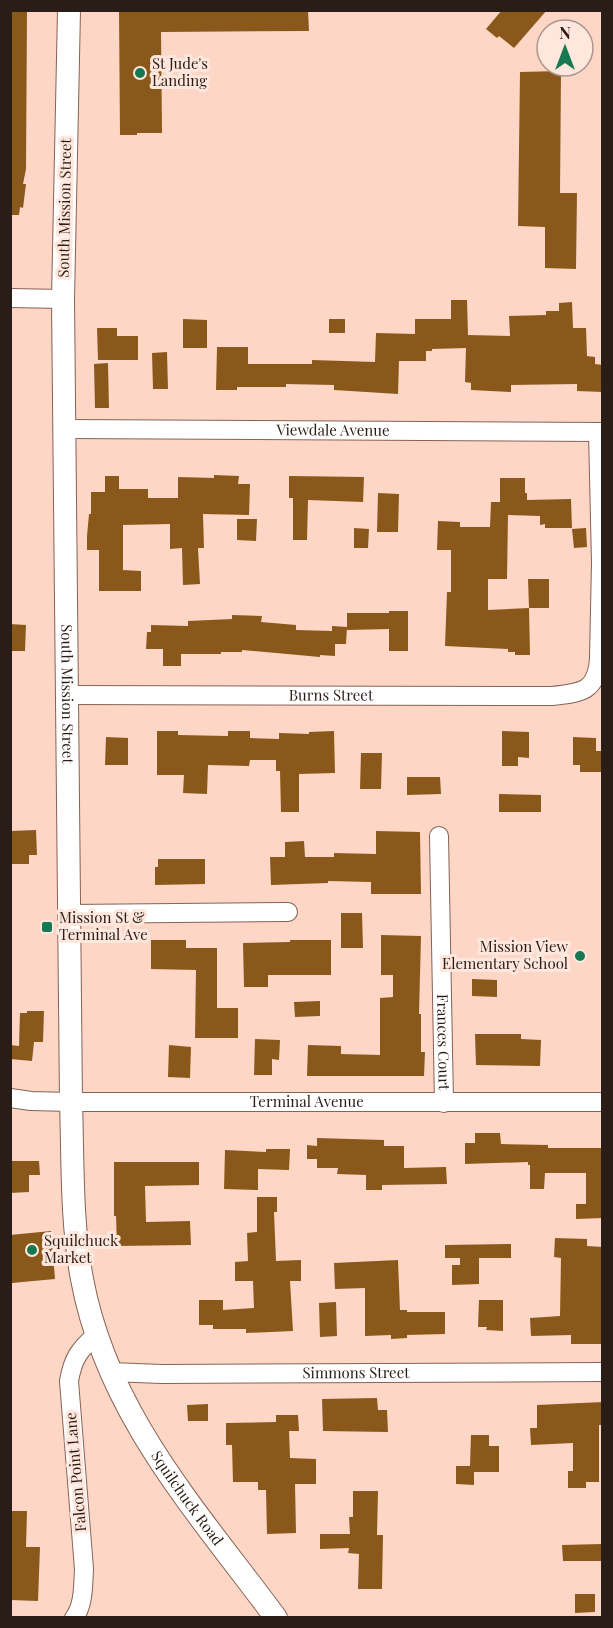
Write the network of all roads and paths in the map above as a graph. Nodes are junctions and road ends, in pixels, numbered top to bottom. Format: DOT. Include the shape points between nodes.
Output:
graph roads {
  1 [pos="69,10"];
  2 [pos="10,298"];
  3 [pos="63,299"];
  4 [pos="65,429"];
  5 [pos="600,432"];
  6 [pos="67,695"];
  7 [pos="439,836"];
  8 [pos="288,912"];
  9 [pos="69,914"];
  10 [pos="10,1098"];
  11 [pos="71,1102"];
  12 [pos="603,1102"];
  13 [pos="444,1103"];
  14 [pos="97,1334"];
  15 [pos="110,1372"];
  16 [pos="603,1372"];
  17 [pos="74,1617"];
  18 [pos="276,1617"];
  1 -- 3 [label="main road, South Mission Street"];
  2 -- 3 [label="street"];
  3 -- 4 [label="main road, South Mission Street"];
  4 -- 5 [label="street, Viewdale Avenue"];
  4 -- 6 [label="main road, South Mission Street"];
  5 -- 6 [label="street, Burns Street" via="599,671 585,690 552,696"];
  6 -- 9 [label="main road, South Mission Street"];
  7 -- 13 [label="street, Frances Court"];
  8 -- 9 [label="street"];
  9 -- 11 [label="main road, South Mission Street"];
  10 -- 11 [label="street, Terminal Avenue"];
  11 -- 13 [label="street, Terminal Avenue"];
  11 -- 14 [label="main road, South Mission Street" via="76,1237 81,1277"];
  12 -- 13 [label="street, Terminal Avenue"];
  14 -- 15 [label="main road, South Mission Street"];
  14 -- 17 [label="street, Falcon Point Lane" via="82,1347 72,1364 69,1381 84,1569 82,1596"];
  15 -- 16 [label="street, Simmons Street"];
  15 -- 18 [label="main road, Squilchuck Road" via="161,1465"];
}
